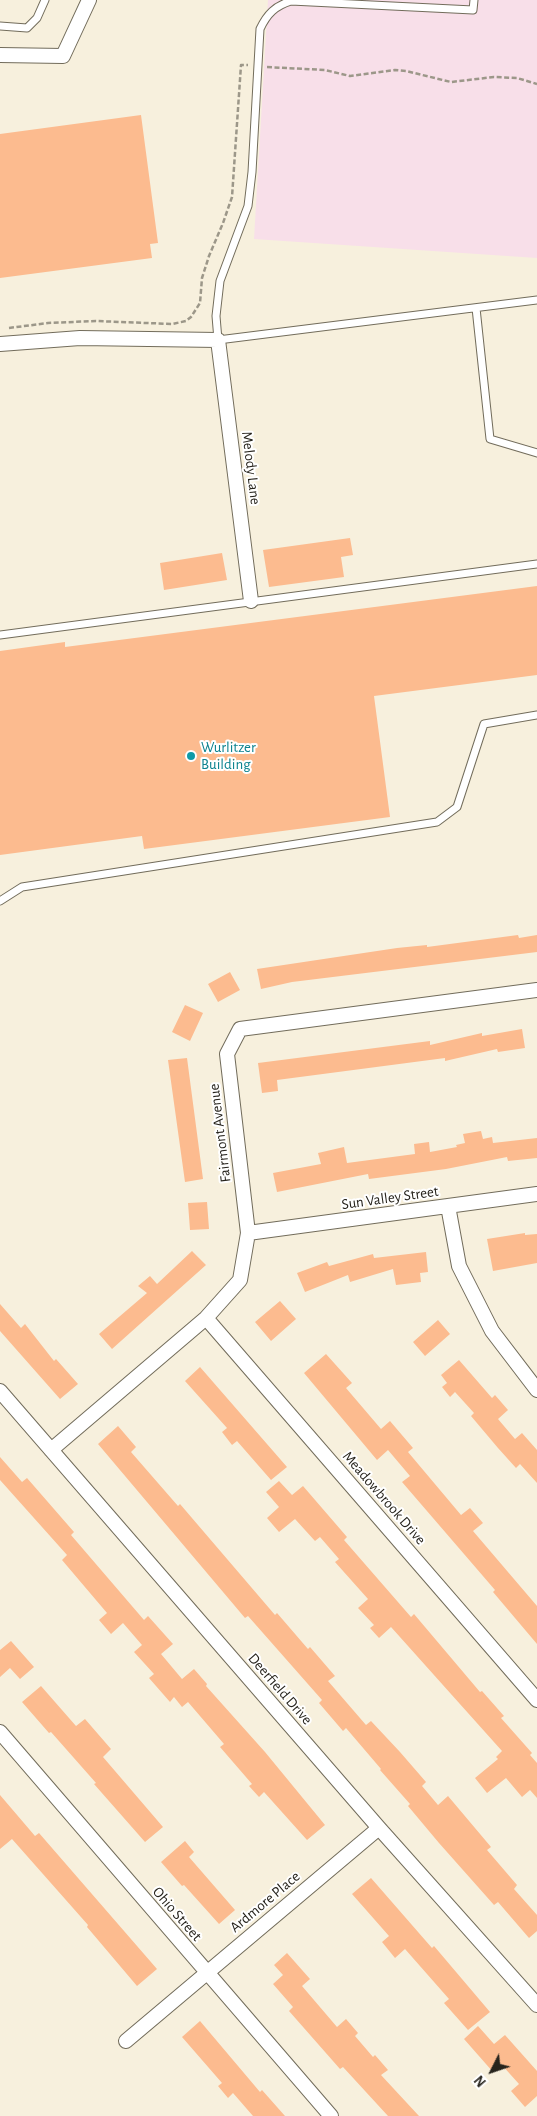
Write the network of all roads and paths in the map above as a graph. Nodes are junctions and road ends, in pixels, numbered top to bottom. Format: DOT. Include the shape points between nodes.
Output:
graph roads {
  1 [pos="45,0"];
  2 [pos="89,0"];
  3 [pos="474,0"];
  4 [pos="0,26"];
  5 [pos="0,55"];
  6 [pos="250,66"];
  7 [pos="266,67"];
  8 [pos="537,84"];
  9 [pos="537,300"];
  10 [pos="476,308"];
  11 [pos="0,329"];
  12 [pos="218,340"];
  13 [pos="0,344"];
  14 [pos="537,453"];
  15 [pos="537,564"];
  16 [pos="251,601"];
  17 [pos="0,635"];
  18 [pos="537,715"];
  19 [pos="0,902"];
  20 [pos="537,990"];
  21 [pos="537,1194"];
  22 [pos="448,1206"];
  23 [pos="248,1233"];
  24 [pos="206,1318"];
  25 [pos="537,1390"];
  26 [pos="0,1391"];
  27 [pos="51,1450"];
  28 [pos="537,1700"];
  29 [pos="0,1732"];
  30 [pos="379,1828"];
  31 [pos="206,1972"];
  32 [pos="537,2005"];
  33 [pos="126,2041"];
  34 [pos="332,2116"];
  1 -- 4 [label="lane" via="37,18 27,28"];
  2 -- 5 [label="street" via="63,56"];
  3 -- 12 [label="lane" via="473,10 291,1 280,4 265,18 260,34 248,206 220,281 216,316"];
  6 -- 11 [label="path" via="241,65 232,197 208,256 200,303 191,317 172,324 96,321"];
  7 -- 8 [label="path" via="325,70 350,76 395,70 451,82 505,77"];
  9 -- 10 [label="lane"];
  10 -- 12 [label="lane"];
  10 -- 14 [label="lane" via="490,439"];
  12 -- 13 [label="street" via="80,338"];
  12 -- 16 [label="street, Melody Lane"];
  15 -- 16 [label="lane"];
  16 -- 17 [label="lane"];
  18 -- 19 [label="lane" via="484,724 457,807 437,822 22,887"];
  20 -- 23 [label="street, Fairmont Avenue" via="240,1029 227,1054"];
  21 -- 22 [label="street, Sun Valley Street"];
  22 -- 23 [label="street, Sun Valley Street"];
  22 -- 25 [label="street" via="459,1266 492,1331"];
  23 -- 24 [label="street, Fairmont Avenue" via="240,1280"];
  24 -- 27 [label="street, Fairmont Avenue"];
  24 -- 28 [label="street, Meadowbrook Drive"];
  26 -- 27 [label="street, Deerfield Drive"];
  27 -- 30 [label="street, Deerfield Drive"];
  29 -- 31 [label="street, Ohio Street"];
  30 -- 31 [label="street, Ardmore Place"];
  30 -- 32 [label="street, Deerfield Drive"];
  31 -- 33 [label="street, Ardmore Place"];
  31 -- 34 [label="street, Ohio Street"];
}
